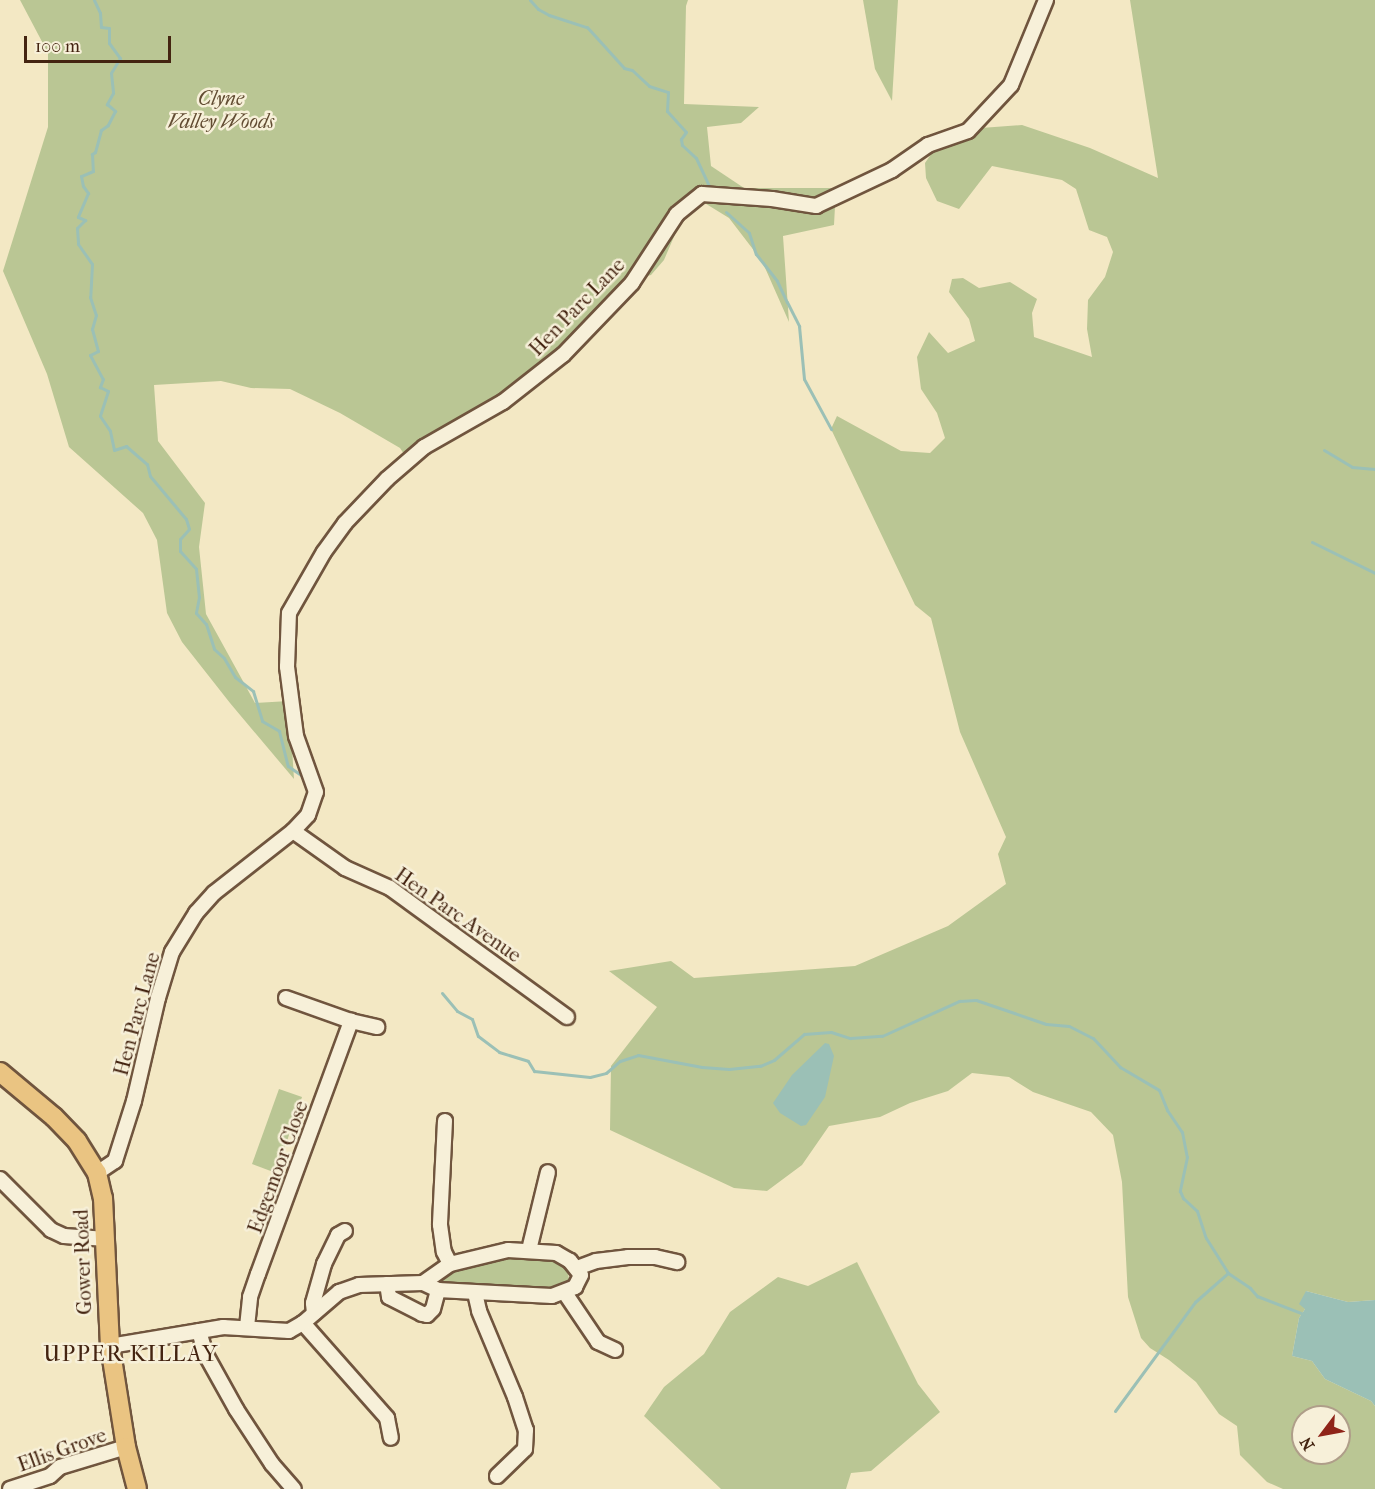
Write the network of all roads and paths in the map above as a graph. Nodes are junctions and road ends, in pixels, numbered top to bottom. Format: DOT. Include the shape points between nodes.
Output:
graph roads {
  1 [pos="1046,0"];
  2 [pos="293,831"];
  3 [pos="286,998"];
  4 [pos="567,1017"];
  5 [pos="351,1021"];
  6 [pos="377,1027"];
  7 [pos="0,1072"];
  8 [pos="445,1121"];
  9 [pos="549,1172"];
  10 [pos="97,1173"];
  11 [pos="0,1179"];
  12 [pos="345,1231"];
  13 [pos="103,1239"];
  14 [pos="530,1250"];
  15 [pos="677,1262"];
  16 [pos="450,1264"];
  17 [pos="577,1268"];
  18 [pos="423,1283"];
  19 [pos="387,1284"];
  20 [pos="438,1290"];
  21 [pos="475,1293"];
  22 [pos="565,1293"];
  23 [pos="314,1313"];
  24 [pos="303,1323"];
  25 [pos="247,1327"];
  26 [pos="199,1331"];
  27 [pos="110,1346"];
  28 [pos="615,1350"];
  29 [pos="391,1438"];
  30 [pos="126,1447"];
  31 [pos="497,1476"];
  32 [pos="10,1489"];
  33 [pos="137,1489"];
  34 [pos="294,1489"];
  1 -- 2 [label="street, Hen Parc Lane" via="1011,85 968,131 928,145 892,170 816,206 702,194 677,214 632,283 563,355 503,402 424,447 345,523 290,614 287,667 297,736 316,792 308,815"];
  2 -- 4 [label="street, Hen Parc Avenue" via="345,868 390,888"];
  2 -- 10 [label="street, Hen Parc Lane" via="214,893 196,913 172,952 115,1161"];
  3 -- 5 [label="street"];
  5 -- 6 [label="street"];
  5 -- 25 [label="street, Edgemoor Close" via="250,1297"];
  7 -- 10 [label="main road, Gower Road" via="54,1117 77,1141"];
  8 -- 16 [label="street" via="440,1225"];
  9 -- 14 [label="street"];
  10 -- 13 [label="main road, Gower Road" via="103,1198"];
  11 -- 13 [label="street" via="51,1230 64,1236"];
  12 -- 23 [label="street" via="338,1235 324,1264"];
  13 -- 27 [label="main road, Gower Road"];
  14 -- 16 [label="street" via="508,1250"];
  14 -- 17 [label="street" via="556,1253"];
  15 -- 17 [label="street" via="628,1257"];
  16 -- 18 [label="street"];
  17 -- 22 [label="street" via="579,1281"];
  18 -- 19 [label="street"];
  18 -- 20 [label="street"];
  19 -- 20 [label="street" via="389,1297 427,1315 433,1309"];
  19 -- 23 [label="street" via="359,1285 339,1292"];
  20 -- 21 [label="street"];
  21 -- 22 [label="street"];
  21 -- 31 [label="street" via="525,1430 525,1449"];
  22 -- 28 [label="street" via="598,1342"];
  23 -- 24 [label="street"];
  24 -- 25 [label="street" via="282,1332"];
  24 -- 29 [label="street" via="387,1418"];
  25 -- 26 [label="street"];
  26 -- 27 [label="street"];
  26 -- 34 [label="street" via="206,1355 236,1410"];
  27 -- 30 [label="main road, Gower Road"];
  30 -- 32 [label="street, Ellis Grove" via="60,1467 51,1482"];
  30 -- 33 [label="main road, Gower Road"];
}
